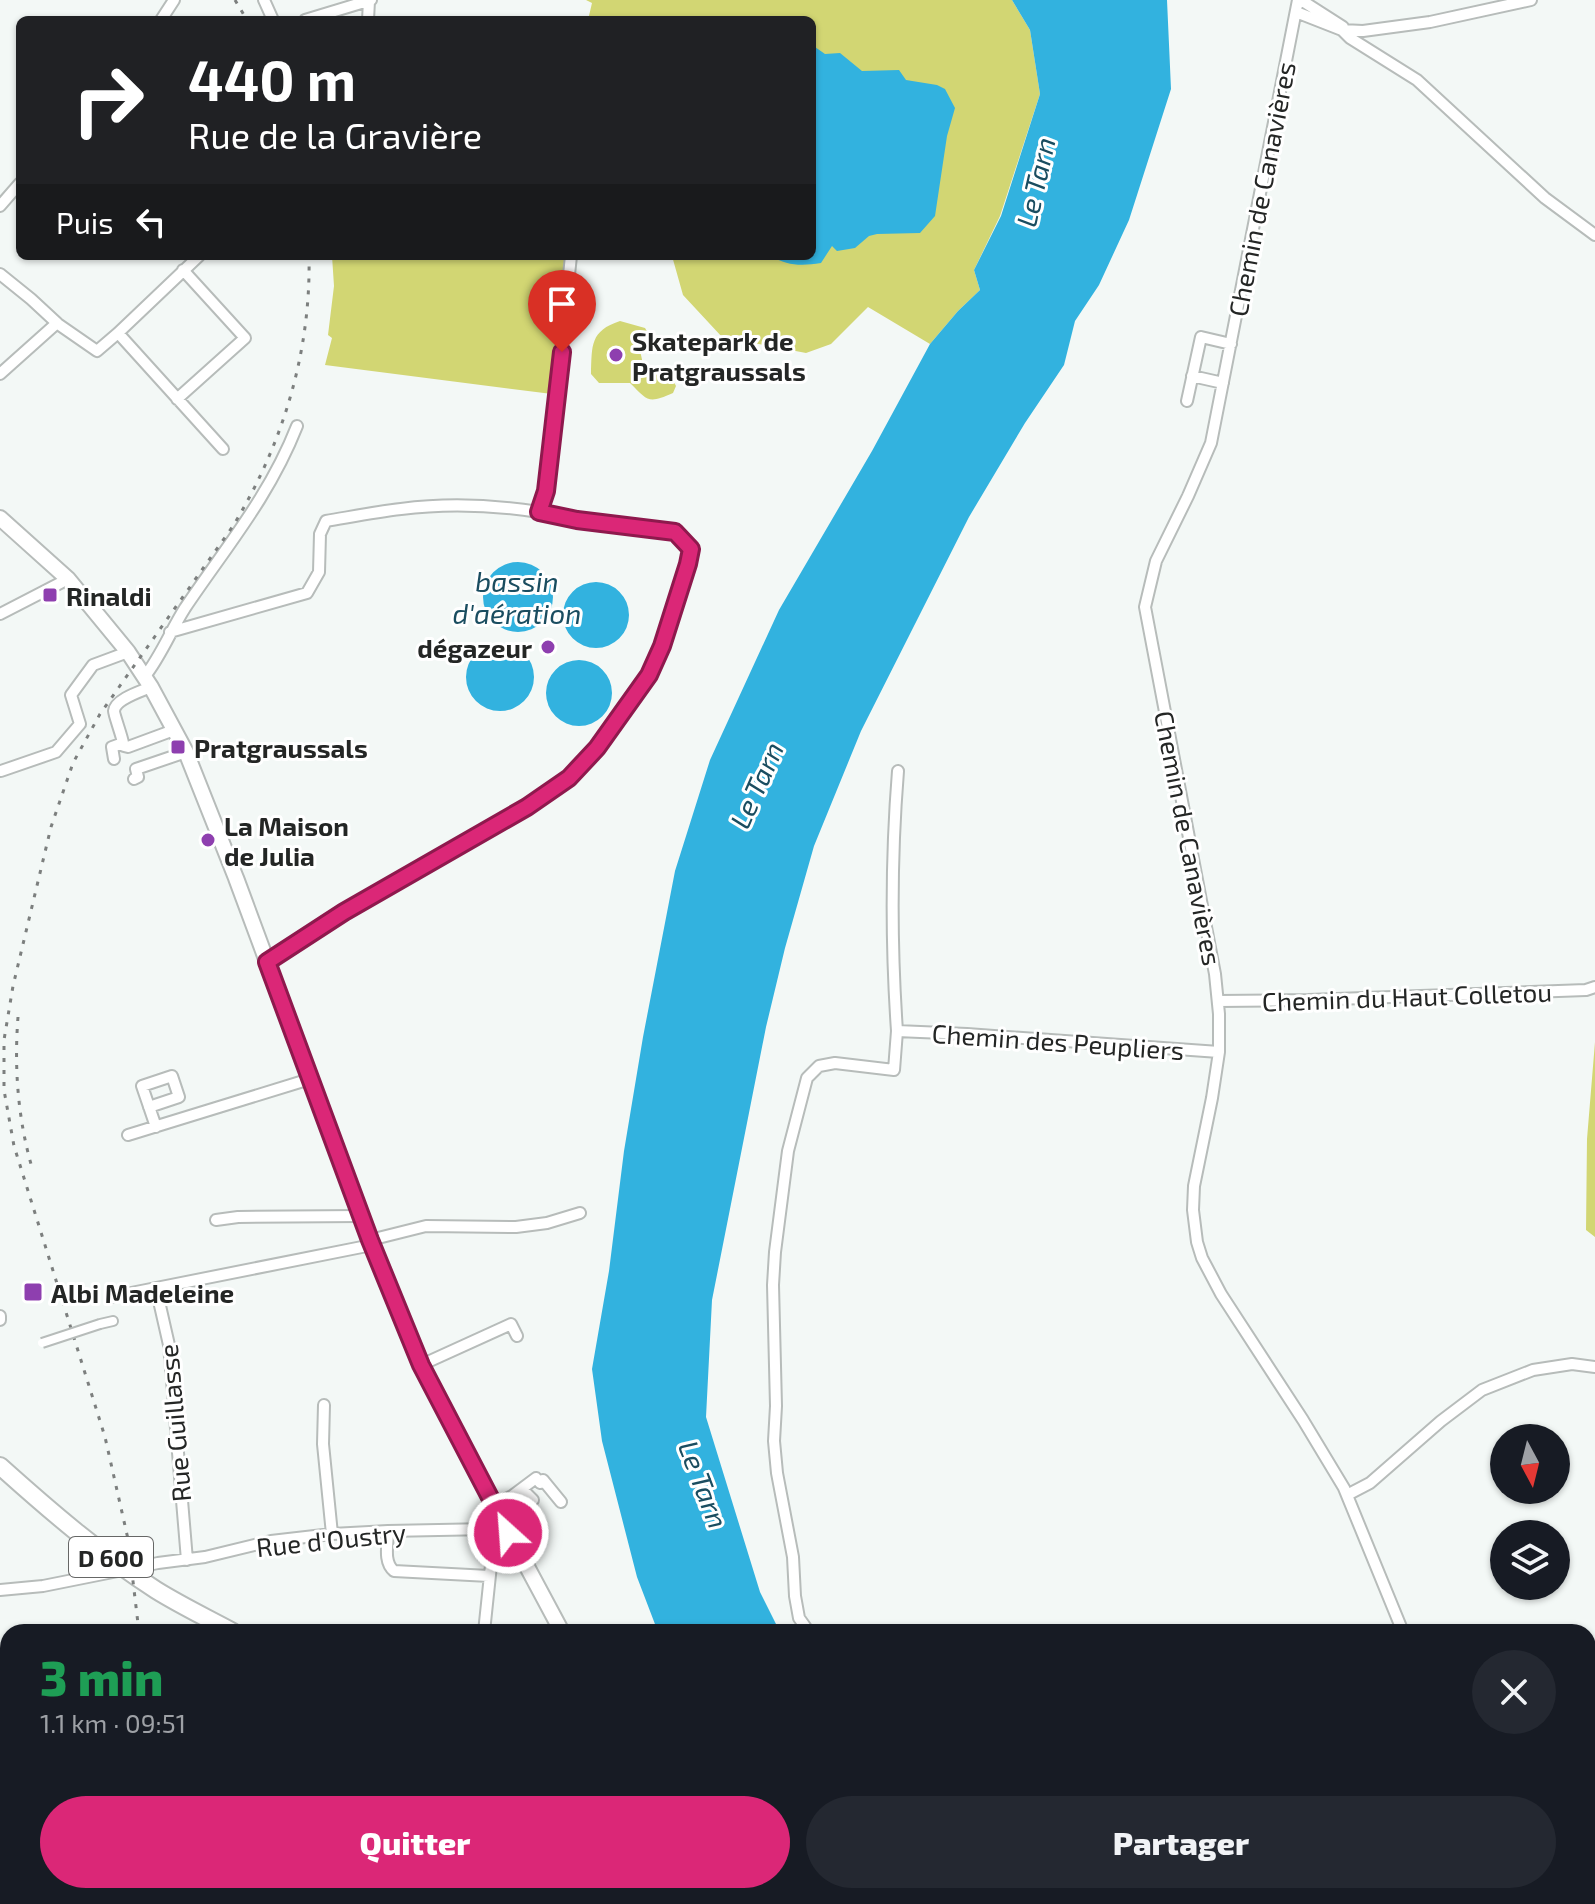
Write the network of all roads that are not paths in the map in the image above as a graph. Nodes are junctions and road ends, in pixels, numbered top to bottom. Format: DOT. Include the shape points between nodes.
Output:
graph roads {
  1 [pos="370,0"];
  2 [pos="1300,0"];
  3 [pos="1531,0"];
  4 [pos="1296,12"];
  5 [pos="331,16"];
  6 [pos="1345,30"];
  7 [pos="16,188"];
  8 [pos="0,206"];
  9 [pos="1595,235"];
  10 [pos="194,260"];
  11 [pos="571,260"];
  12 [pos="183,270"];
  13 [pos="0,274"];
  14 [pos="57,323"];
  15 [pos="118,333"];
  16 [pos="1231,344"];
  17 [pos="0,374"];
  18 [pos="1192,376"];
  19 [pos="1223,383"];
  20 [pos="177,399"];
  21 [pos="1187,401"];
  22 [pos="297,426"];
  23 [pos="223,449"];
  24 [pos="539,512"];
  25 [pos="0,518"];
  26 [pos="68,579"];
  27 [pos="0,614"];
  28 [pos="170,632"];
  29 [pos="132,657"];
  30 [pos="148,682"];
  31 [pos="174,730"];
  32 [pos="123,743"];
  33 [pos="186,752"];
  34 [pos="114,759"];
  35 [pos="1,771"];
  36 [pos="898,771"];
  37 [pos="134,779"];
  38 [pos="267,962"];
  39 [pos="1595,987"];
  40 [pos="1218,1001"];
  41 [pos="897,1031"];
  42 [pos="1219,1052"];
  43 [pos="310,1079"];
  44 [pos="149,1107"];
  45 [pos="156,1127"];
  46 [pos="128,1135"];
  47 [pos="580,1213"];
  48 [pos="361,1216"];
  49 [pos="216,1220"];
  50 [pos="371,1243"];
  51 [pos="156,1288"];
  52 [pos="111,1297"];
  53 [pos="113,1321"];
  54 [pos="517,1336"];
  55 [pos="42,1343"];
  56 [pos="421,1365"];
  57 [pos="1595,1367"];
  58 [pos="324,1405"];
  59 [pos="0,1466"];
  60 [pos="522,1489"];
  61 [pos="1347,1495"];
  62 [pos="533,1500"];
  63 [pos="561,1502"];
  64 [pos="498,1526"];
  65 [pos="388,1531"];
  66 [pos="332,1534"];
  67 [pos="187,1560"];
  68 [pos="128,1570"];
  69 [pos="489,1576"];
  70 [pos="0,1590"];
  71 [pos="218,1624"];
  72 [pos="485,1624"];
  73 [pos="558,1624"];
  74 [pos="803,1624"];
  75 [pos="1400,1624"];
  1 -- 5 [label="street"];
  2 -- 4 [label="street, Chemin de Canavières"];
  2 -- 6 [label="street"];
  3 -- 6 [label="street" via="1430,22"];
  4 -- 6 [label="street"];
  4 -- 16 [label="street, Chemin de Canavières"];
  6 -- 9 [label="street" via="1417,80 1545,198"];
  7 -- 8 [label="street"];
  10 -- 12 [label="street"];
  11 -- 24 [label="street" via="546,491"];
  12 -- 15 [label="street"];
  12 -- 20 [label="street" via="245,338"];
  13 -- 14 [label="street"];
  14 -- 15 [label="street" via="97,351"];
  14 -- 17 [label="street"];
  15 -- 20 [label="street"];
  16 -- 18 [label="street" via="1201,337"];
  16 -- 19 [label="street, Chemin de Canavières"];
  18 -- 19 [label="street"];
  18 -- 21 [label="street"];
  19 -- 40 [label="street, Chemin de Canavières" via="1211,443 1156,561 1145,607"];
  20 -- 23 [label="street"];
  22 -- 28 [label="street" via="262,499"];
  24 -- 28 [label="street" via="490,506 403,508 326,521 320,534 319,572 307,593"];
  24 -- 38 [label="street" via="675,532 691,549 649,675 569,778"];
  25 -- 26 [label="street"];
  26 -- 27 [label="street"];
  26 -- 29 [label="street"];
  28 -- 30 [label="street"];
  29 -- 30 [label="street"];
  29 -- 35 [label="street" via="93,665 71,695 80,724 56,752"];
  30 -- 31 [label="street"];
  30 -- 32 [label="street" via="116,706"];
  31 -- 32 [label="street" via="128,747"];
  31 -- 33 [label="street"];
  32 -- 34 [label="street" via="112,747"];
  33 -- 37 [label="street" via="136,769"];
  33 -- 38 [label="street"];
  36 -- 41 [label="street, Chemin des Peupliers" via="893,946"];
  38 -- 43 [label="street"];
  39 -- 40 [label="street, Chemin du Haut Colletou"];
  40 -- 42 [label="street, Chemin de Canavières"];
  41 -- 42 [label="street, Chemin des Peupliers"];
  41 -- 74 [label="street, Chemin des Peupliers" via="894,1070 835,1063 819,1066 807,1078 786,1165 773,1285 775,1453"];
  42 -- 61 [label="street, Chemin de Canavières" via="1194,1186 1197,1242 1221,1294"];
  43 -- 45 [label="street"];
  43 -- 48 [label="street"];
  44 -- 45 [label="street"];
  45 -- 46 [label="street"];
  47 -- 50 [label="street" via="516,1227 426,1226"];
  48 -- 49 [label="street"];
  48 -- 50 [label="street"];
  50 -- 51 [label="street"];
  50 -- 56 [label="street"];
  51 -- 52 [label="street"];
  51 -- 67 [label="street, Rue Guillasse" via="169,1345"];
  53 -- 55 [label="street, bridge"];
  54 -- 56 [label="street" via="511,1324"];
  56 -- 64 [label="street"];
  57 -- 61 [label="street" via="1572,1364 1533,1370 1482,1390 1370,1483"];
  58 -- 66 [label="street"];
  59 -- 68 [label="main road, D 600"];
  60 -- 62 [label="street"];
  60 -- 63 [label="street" via="536,1478 543,1480"];
  60 -- 64 [label="street" via="512,1496"];
  61 -- 75 [label="street, Chemin de Canavières"];
  64 -- 65 [label="street, Rue d'Oustry"];
  64 -- 69 [label="street"];
  64 -- 73 [label="street" via="523,1552"];
  65 -- 66 [label="street, Rue d'Oustry"];
  65 -- 69 [label="street" via="387,1562 394,1571"];
  66 -- 67 [label="street, Rue d'Oustry"];
  67 -- 68 [label="street, Rue d'Oustry"];
  68 -- 70 [label="street, Rue d'Oustry"];
  68 -- 71 [label="main road, D 600"];
  69 -- 72 [label="street"];
}
